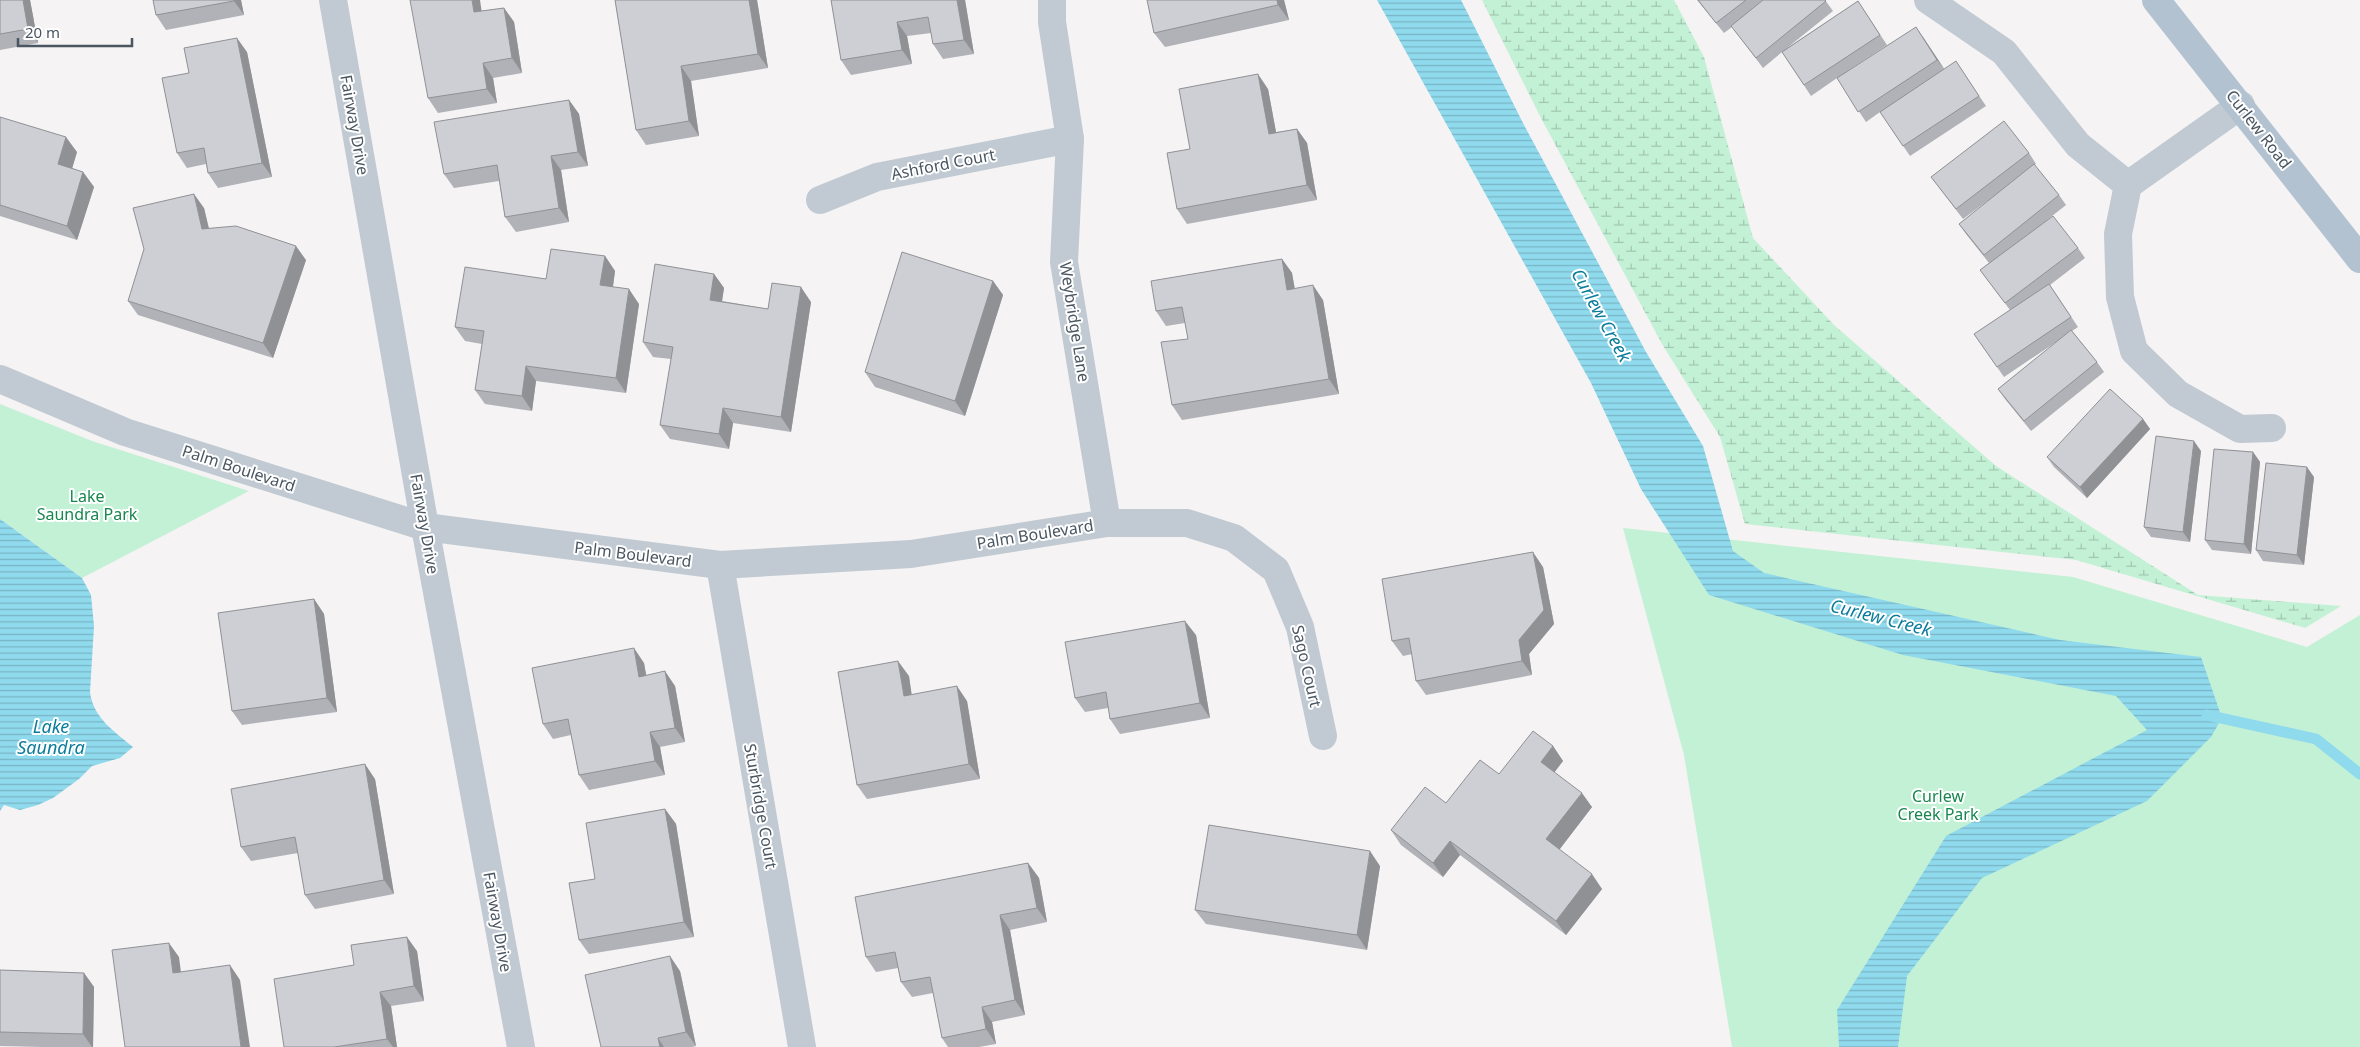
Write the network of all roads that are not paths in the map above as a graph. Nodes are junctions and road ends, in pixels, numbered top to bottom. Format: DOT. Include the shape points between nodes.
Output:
graph roads {
  1 [pos="333,0"];
  2 [pos="1052,0"];
  3 [pos="1928,0"];
  4 [pos="2156,0"];
  5 [pos="2241,105"];
  6 [pos="1070,138"];
  7 [pos="2128,185"];
  8 [pos="820,200"];
  9 [pos="2360,259"];
  10 [pos="0,379"];
  11 [pos="2272,428"];
  12 [pos="1107,523"];
  13 [pos="425,527"];
  14 [pos="720,565"];
  15 [pos="1276,570"];
  16 [pos="1323,736"];
  17 [pos="521,1047"];
  18 [pos="802,1047"];
  1 -- 13 [label="street, Fairway Drive"];
  2 -- 6 [label="street, Weybridge Lane" via="1052,22"];
  3 -- 7 [label="street" via="2004,52 2078,145"];
  4 -- 5 [label="main road, Curlew Road"];
  5 -- 7 [label="street"];
  5 -- 9 [label="main road, Curlew Road"];
  6 -- 8 [label="street, Ashford Court" via="877,177"];
  6 -- 12 [label="street, Weybridge Lane" via="1064,262"];
  7 -- 11 [label="street" via="2118,234 2120,297 2134,351 2178,394 2240,429"];
  10 -- 13 [label="street, Palm Boulevard" via="125,432"];
  12 -- 14 [label="street, Palm Boulevard" via="911,554"];
  12 -- 15 [label="street, Palm Boulevard" via="1187,523 1234,538"];
  13 -- 14 [label="street, Palm Boulevard"];
  13 -- 17 [label="street, Fairway Drive"];
  14 -- 18 [label="street, Sturbridge Court"];
  15 -- 16 [label="street, Sago Court" via="1300,627"];
}
